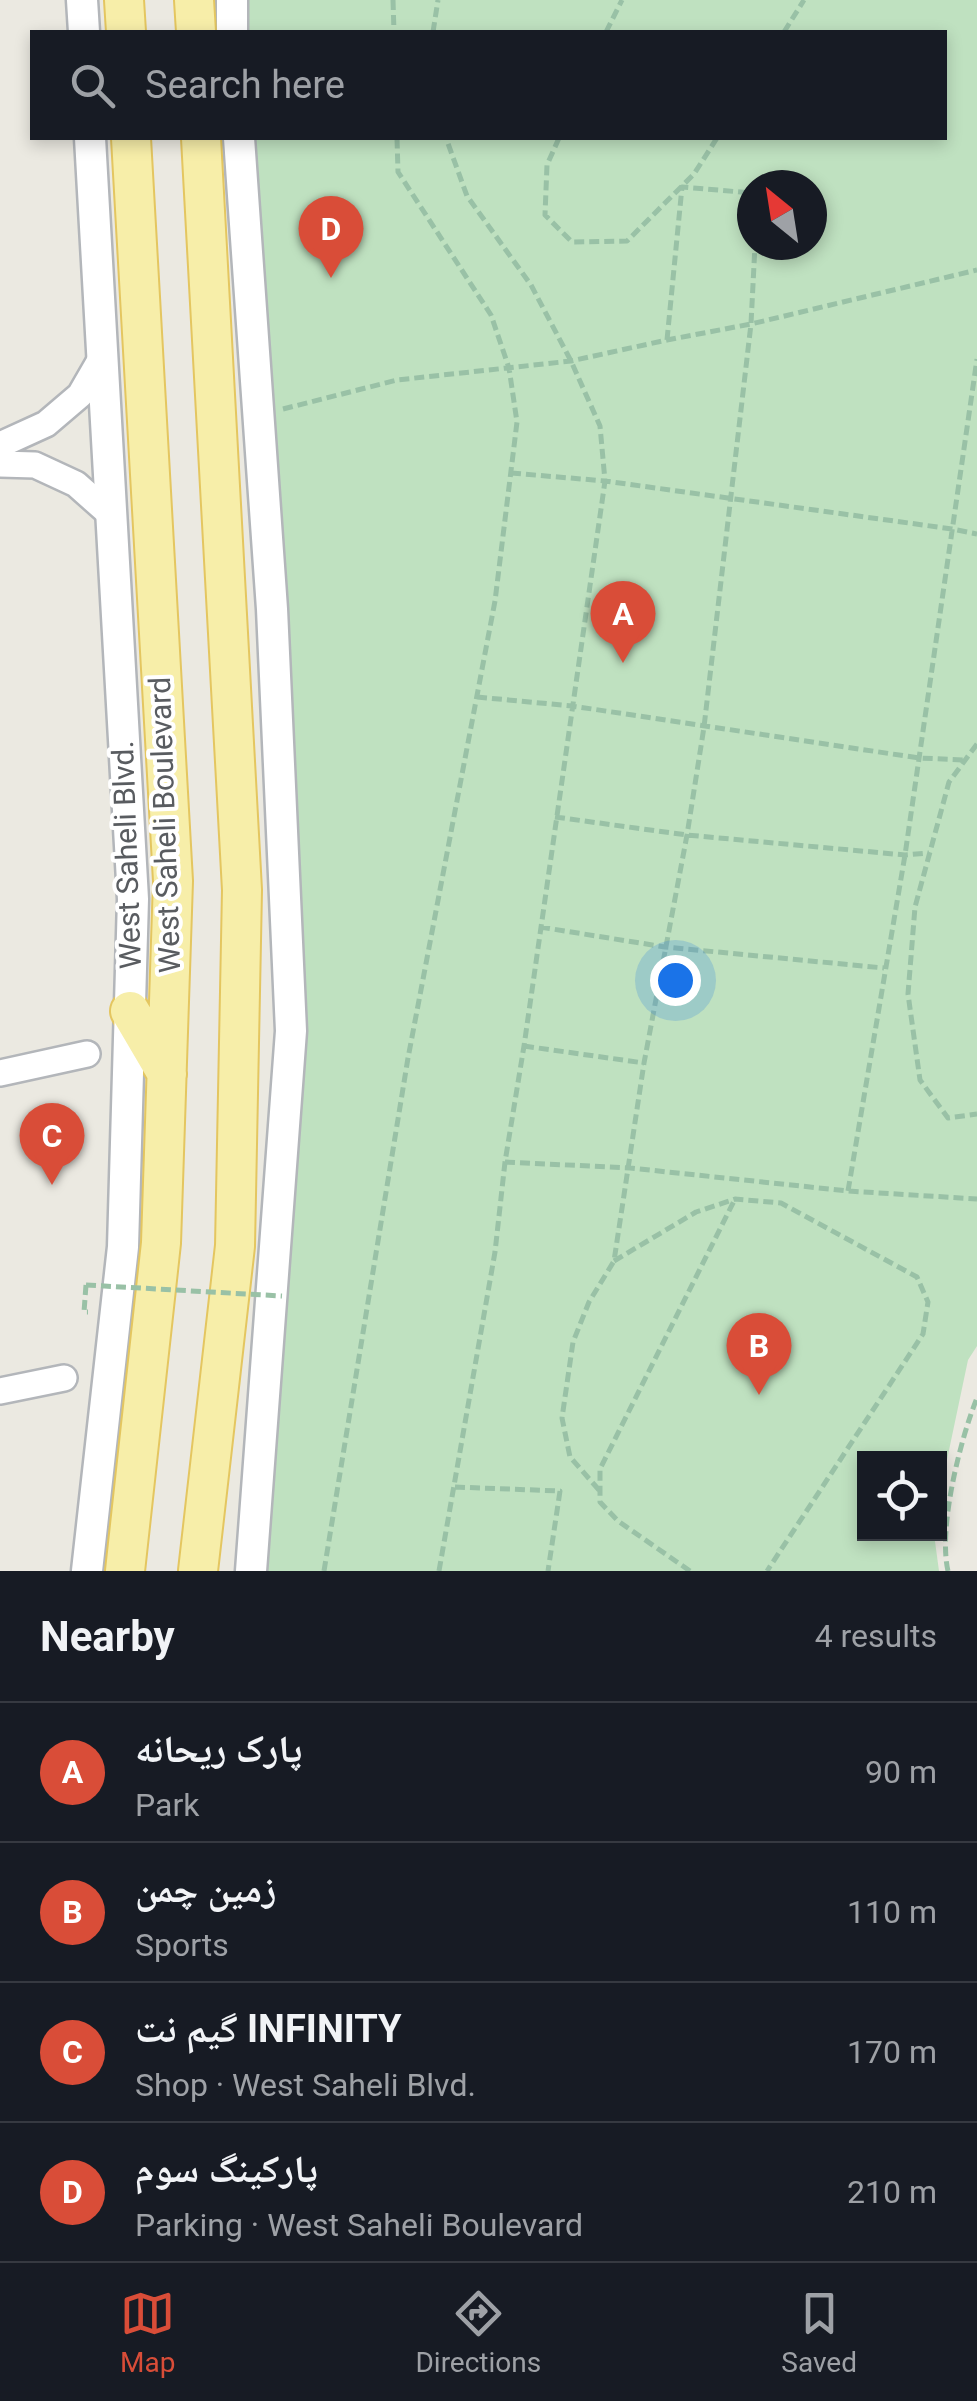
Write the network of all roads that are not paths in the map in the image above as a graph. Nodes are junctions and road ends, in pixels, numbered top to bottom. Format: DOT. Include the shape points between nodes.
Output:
graph roads {
  1 [pos="82,0"];
  2 [pos="124,0"];
  3 [pos="194,0"];
  4 [pos="232,0"];
  5 [pos="84,30"];
  6 [pos="126,30"];
  7 [pos="196,30"];
  8 [pos="232,30"];
  9 [pos="90,140"];
  10 [pos="132,140"];
  11 [pos="201,140"];
  12 [pos="240,140"];
  13 [pos="102,357"];
  14 [pos="0,446"];
  15 [pos="0,464"];
  16 [pos="111,515"];
  17 [pos="130,1011"];
  18 [pos="87,1054"];
  19 [pos="0,1073"];
  20 [pos="167,1074"];
  21 [pos="64,1378"];
  22 [pos="0,1391"];
  23 [pos="87,1571"];
  24 [pos="125,1571"];
  25 [pos="198,1571"];
  26 [pos="250,1571"];
  1 -- 5 [label="street"];
  2 -- 6 [label="main road"];
  3 -- 7 [label="main road"];
  4 -- 8 [label="street"];
  9 -- 13 [label="street, West Saheli Blvd."];
  10 -- 20 [label="main road, West Saheli Boulevard" via="173,882"];
  11 -- 25 [label="main road" via="242,890 236,1246"];
  12 -- 26 [label="street" via="272,610 291,1031"];
  13 -- 14 [label="street" via="80,395 46,424"];
  13 -- 16 [label="street, West Saheli Blvd."];
  15 -- 16 [label="street" via="35,465 76,484"];
  16 -- 17 [label="street, West Saheli Blvd." via="133,899"];
  17 -- 20 [label="main road"];
  17 -- 23 [label="street, West Saheli Blvd." via="123,1247"];
  18 -- 19 [label="street"];
  20 -- 24 [label="main road, West Saheli Boulevard" via="161,1243"];
  21 -- 22 [label="street"];
}
